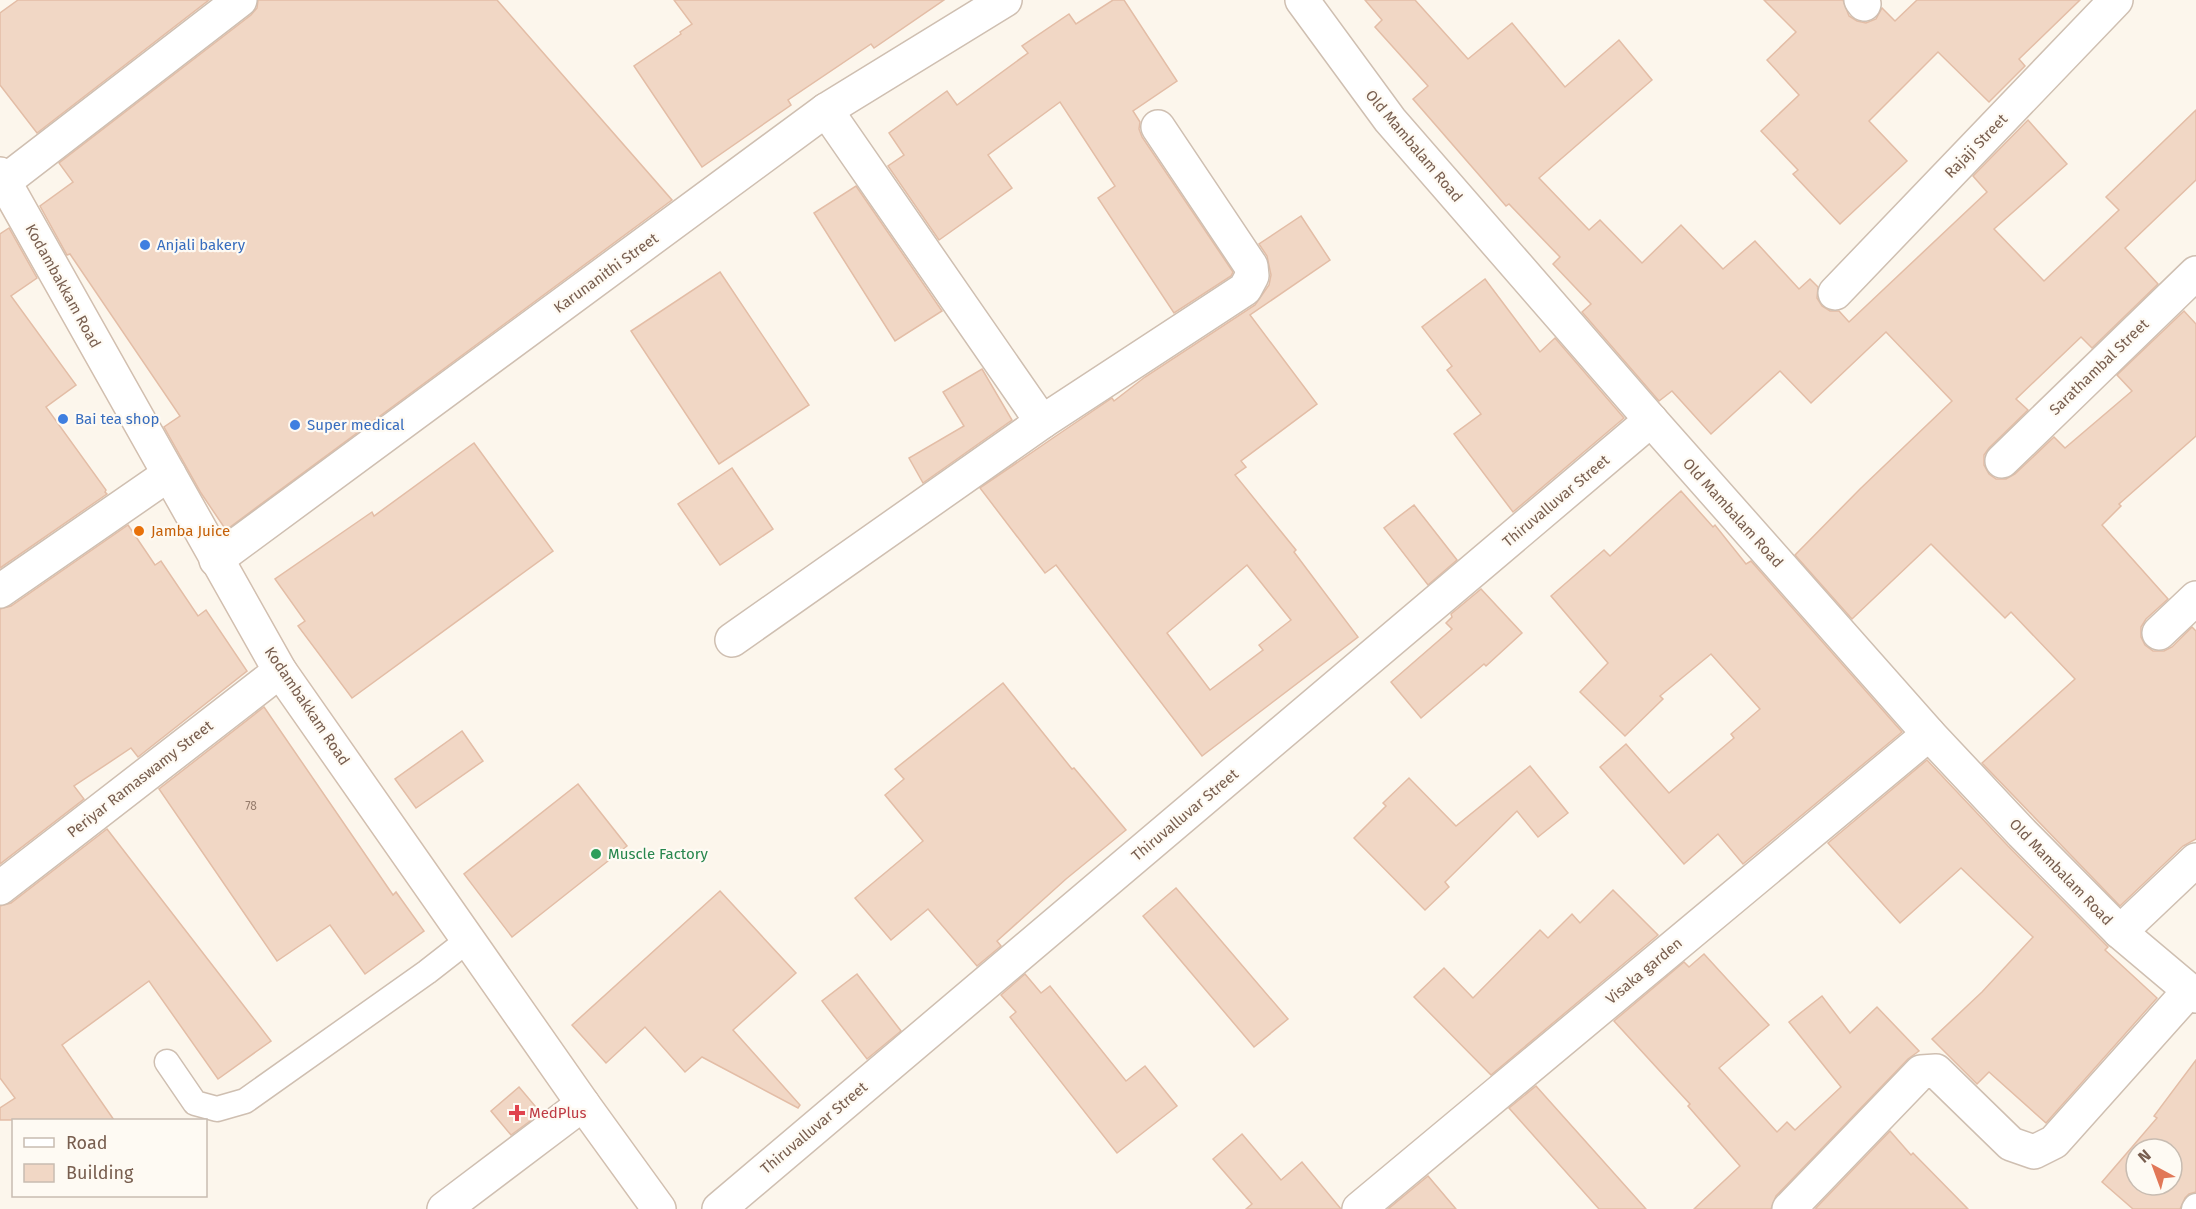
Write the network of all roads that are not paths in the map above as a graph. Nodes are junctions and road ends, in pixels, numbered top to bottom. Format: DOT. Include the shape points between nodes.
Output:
graph roads {
  1 [pos="240,0"];
  2 [pos="1005,0"];
  3 [pos="1302,0"];
  4 [pos="2116,0"];
  5 [pos="826,110"];
  6 [pos="1158,127"];
  7 [pos="2,178"];
  8 [pos="2196,273"];
  9 [pos="1835,293"];
  10 [pos="1651,420"];
  11 [pos="1042,422"];
  12 [pos="2001,461"];
  13 [pos="170,474"];
  14 [pos="216,560"];
  15 [pos="0,591"];
  16 [pos="2196,598"];
  17 [pos="2159,633"];
  18 [pos="732,640"];
  19 [pos="280,671"];
  20 [pos="1929,734"];
  21 [pos="2196,860"];
  22 [pos="0,888"];
  23 [pos="2120,932"];
  24 [pos="468,940"];
  25 [pos="2193,994"];
  26 [pos="167,1062"];
  27 [pos="583,1104"];
  28 [pos="1800,1206"];
  29 [pos="444,1209"];
  30 [pos="659,1209"];
  31 [pos="719,1209"];
  32 [pos="1359,1209"];
  1 -- 7 [label="street"];
  2 -- 5 [label="street, Karunanithi Street"];
  3 -- 10 [label="street, Old Mambalam Road" via="1390,120"];
  4 -- 9 [label="street, Rajaji Street"];
  5 -- 11 [label="street"];
  5 -- 14 [label="street, Karunanithi Street"];
  6 -- 11 [label="street" via="1251,266 1250,282 1245,289"];
  7 -- 13 [label="street, Kodambakkam Road"];
  8 -- 12 [label="street, Sarathambal Street"];
  10 -- 20 [label="street, Old Mambalam Road"];
  10 -- 31 [label="street, Thiruvalluvar Street"];
  11 -- 18 [label="street"];
  13 -- 14 [label="street, Kodambakkam Road"];
  13 -- 15 [label="street"];
  14 -- 19 [label="street, Kodambakkam Road"];
  16 -- 17 [label="street"];
  19 -- 22 [label="street, Periyar Ramaswamy Street"];
  19 -- 24 [label="street, Kodambakkam Road"];
  20 -- 23 [label="street, Old Mambalam Road"];
  20 -- 32 [label="street, Visaka garden"];
  21 -- 23 [label="street"];
  23 -- 25 [label="street, Old Mambalam Road"];
  24 -- 26 [label="lane" via="245,1101 217,1109 195,1103"];
  24 -- 27 [label="street, Kodambakkam Road"];
  25 -- 28 [label="street" via="2054,1142 2034,1152 2011,1144 1936,1071 1921,1072"];
  27 -- 29 [label="street"];
  27 -- 30 [label="street, Kodambakkam Road"];
}
